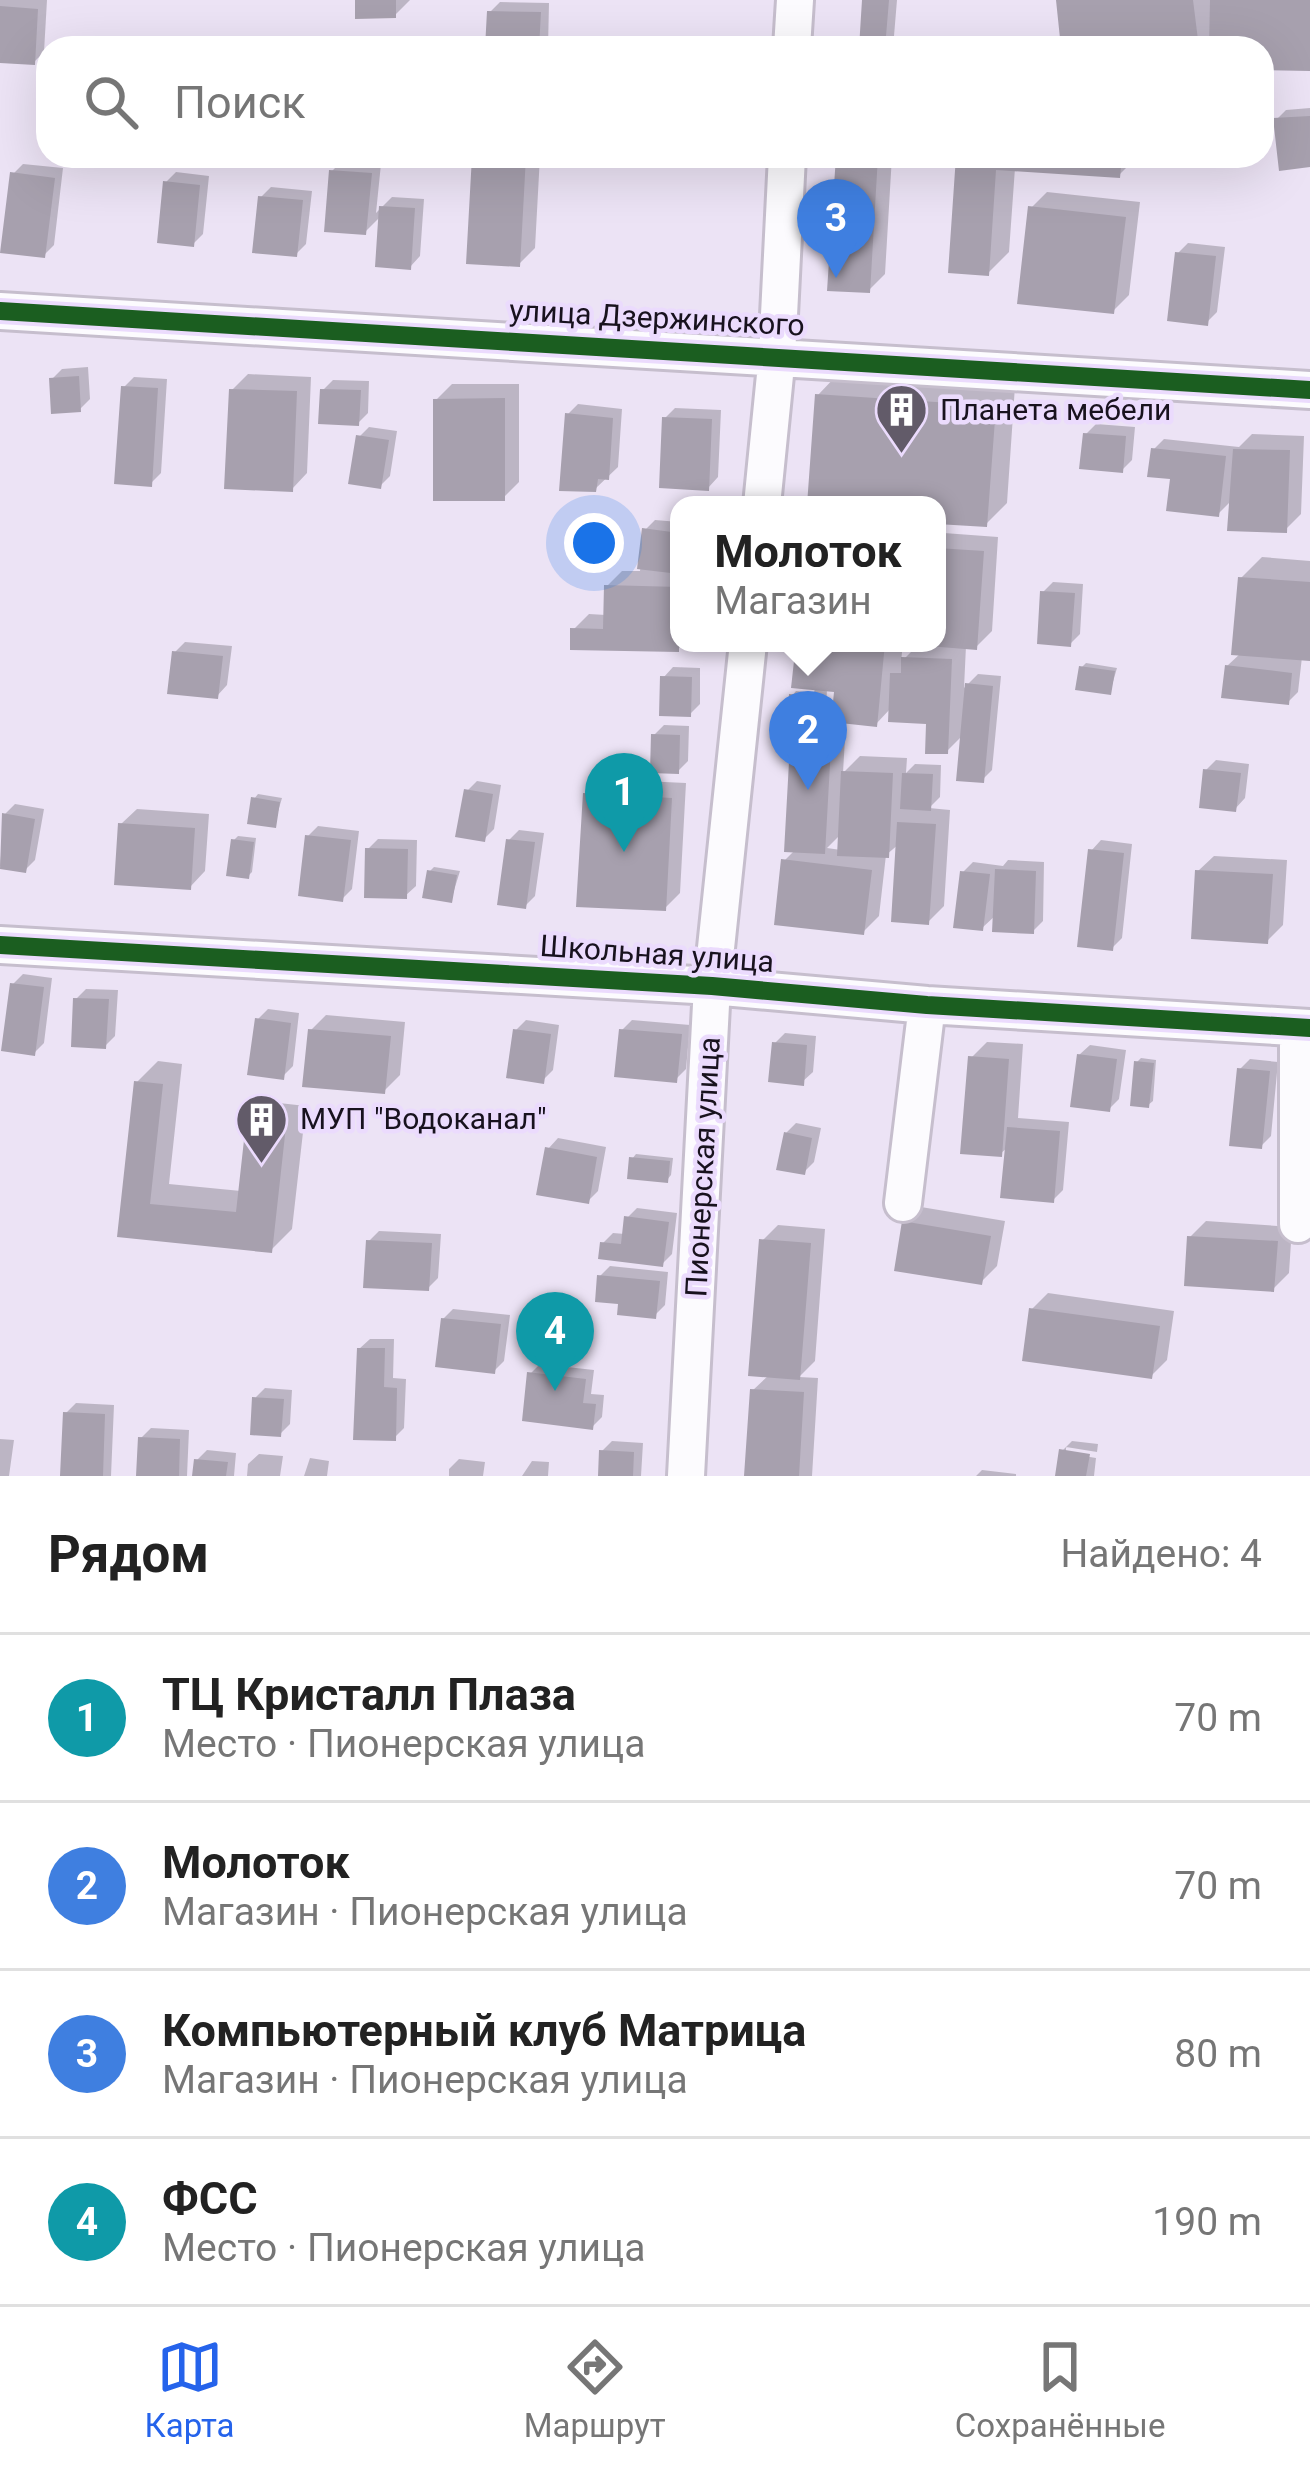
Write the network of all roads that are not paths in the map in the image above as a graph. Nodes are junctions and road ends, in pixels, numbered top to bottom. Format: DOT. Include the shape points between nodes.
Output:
graph roads {
  1 [pos="795,0"];
  2 [pos="793,36"];
  3 [pos="786,168"];
  4 [pos="0,311"];
  5 [pos="777,355"];
  6 [pos="1310,390"];
  7 [pos="763,496"];
  8 [pos="747,652"];
  9 [pos="0,945"];
  10 [pos="712,986"];
  11 [pos="927,1005"];
  12 [pos="1304,1028"];
  13 [pos="904,1203"];
  14 [pos="1298,1224"];
  15 [pos="686,1476"];
  1 -- 2 [label="street"];
  3 -- 5 [label="street"];
  4 -- 5 [label="street, улица Дзержинского"];
  5 -- 6 [label="street, улица Дзержинского"];
  5 -- 7 [label="street"];
  8 -- 10 [label="street, Пионерская улица"];
  9 -- 10 [label="street, Школьная улица"];
  10 -- 11 [label="street, Школьная улица"];
  10 -- 15 [label="street, Пионерская улица"];
  11 -- 12 [label="street, Школьная улица"];
  11 -- 13 [label="street"];
  12 -- 14 [label="street"];
}
